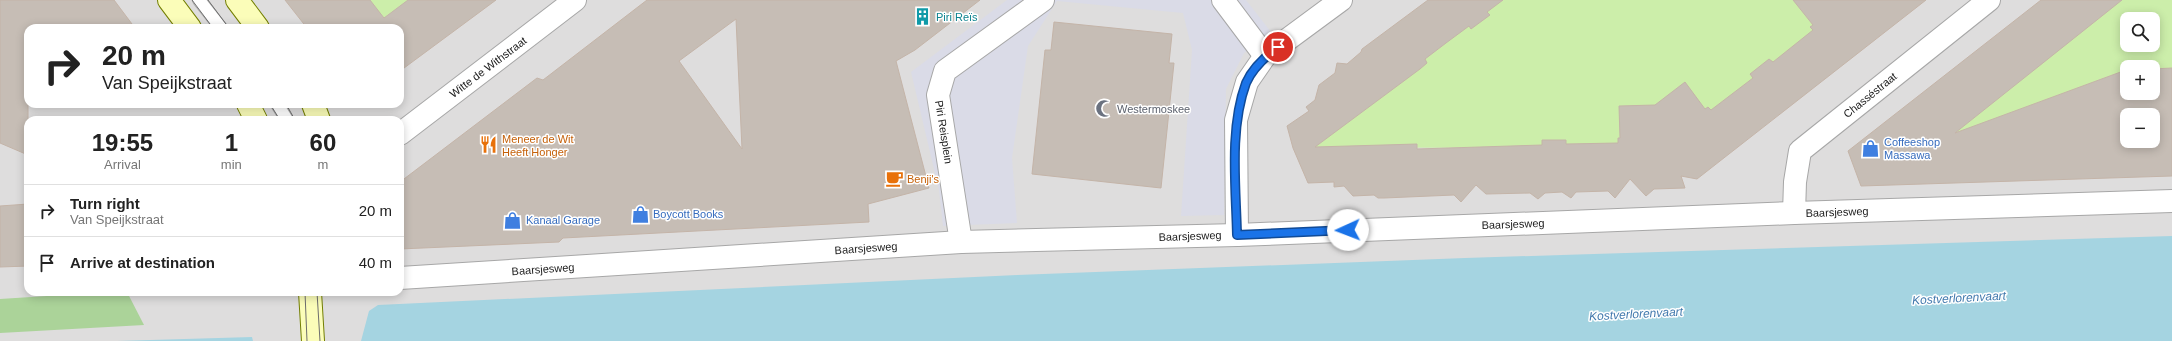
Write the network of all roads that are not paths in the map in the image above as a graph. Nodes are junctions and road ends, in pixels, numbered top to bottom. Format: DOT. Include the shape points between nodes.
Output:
graph roads {
  1 [pos="169,0"];
  2 [pos="199,0"];
  3 [pos="237,0"];
  4 [pos="575,0"];
  5 [pos="1043,0"];
  6 [pos="1223,0"];
  7 [pos="1341,0"];
  8 [pos="1989,0"];
  9 [pos="187,24"];
  10 [pos="218,24"];
  11 [pos="255,24"];
  12 [pos="1265,56"];
  13 [pos="404,131"];
  14 [pos="2172,201"];
  15 [pos="1794,213"];
  16 [pos="1237,235"];
  17 [pos="961,242"];
  18 [pos="404,278"];
  19 [pos="310,296"];
  20 [pos="313,341"];
  1 -- 9 [label="street"];
  2 -- 10 [label="lane"];
  3 -- 11 [label="street"];
  4 -- 13 [label="street, Witte de Withstraat"];
  5 -- 17 [label="street, Piri Reisplein" via="945,71 938,95"];
  6 -- 12 [label="street"];
  7 -- 12 [label="street"];
  8 -- 15 [label="street, Chasséstraat" via="1800,151"];
  12 -- 16 [label="street" via="1247,82 1236,120"];
  14 -- 15 [label="street, Baarsjesweg"];
  15 -- 16 [label="street, Baarsjesweg"];
  16 -- 17 [label="street, Baarsjesweg"];
  17 -- 18 [label="street, Baarsjesweg"];
  19 -- 20 [label="street"];
}
